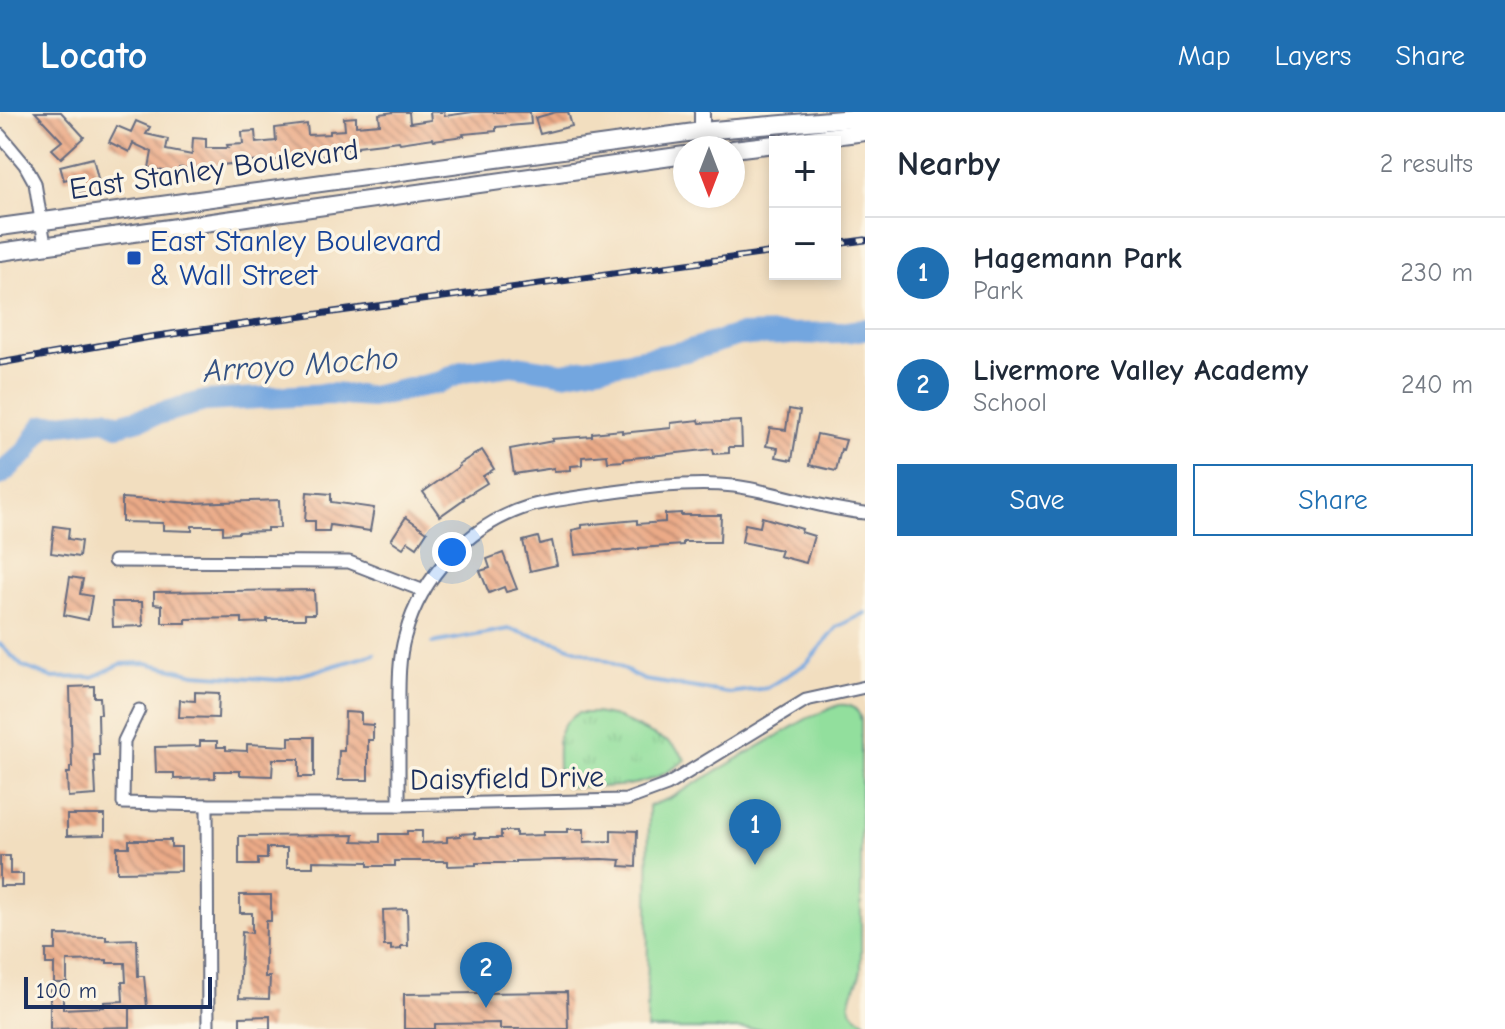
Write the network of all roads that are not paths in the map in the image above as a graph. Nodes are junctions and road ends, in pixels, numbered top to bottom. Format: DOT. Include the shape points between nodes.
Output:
graph roads {
  1 [pos="702,112"];
  2 [pos="865,117"];
  3 [pos="865,132"];
  4 [pos="0,135"];
  5 [pos="702,136"];
  6 [pos="724,136"];
  7 [pos="834,136"];
  8 [pos="673,143"];
  9 [pos="769,145"];
  10 [pos="745,148"];
  11 [pos="673,157"];
  12 [pos="42,221"];
  13 [pos="0,227"];
  14 [pos="45,245"];
  15 [pos="0,252"];
  16 [pos="865,513"];
  17 [pos="114,561"];
  18 [pos="424,591"];
  19 [pos="865,687"];
  20 [pos="139,710"];
  21 [pos="207,805"];
  22 [pos="399,805"];
  23 [pos="208,1029"];
  1 -- 5 [label="street"];
  2 -- 6 [label="main road, East Stanley Boulevard"];
  3 -- 7 [label="main road"];
  4 -- 12 [label="street" via="35,183"];
  8 -- 12 [label="main road, East Stanley Boulevard"];
  9 -- 10 [label="main road"];
  11 -- 14 [label="main road, East Stanley Boulevard"];
  12 -- 13 [label="main road, East Stanley Boulevard"];
  12 -- 14 [label="street"];
  14 -- 15 [label="main road, East Stanley Boulevard"];
  16 -- 18 [label="street" via="734,486 697,484 558,500 528,507 470,537 444,561"];
  17 -- 18 [label="street" via="349,562"];
  18 -- 22 [label="street" via="404,638 400,665"];
  19 -- 22 [label="street, Daisyfield Drive" via="806,700 667,785 626,800"];
  20 -- 21 [label="street, Daisyfield Drive" via="124,741 123,803"];
  21 -- 22 [label="street, Daisyfield Drive"];
  21 -- 23 [label="street"];
}
